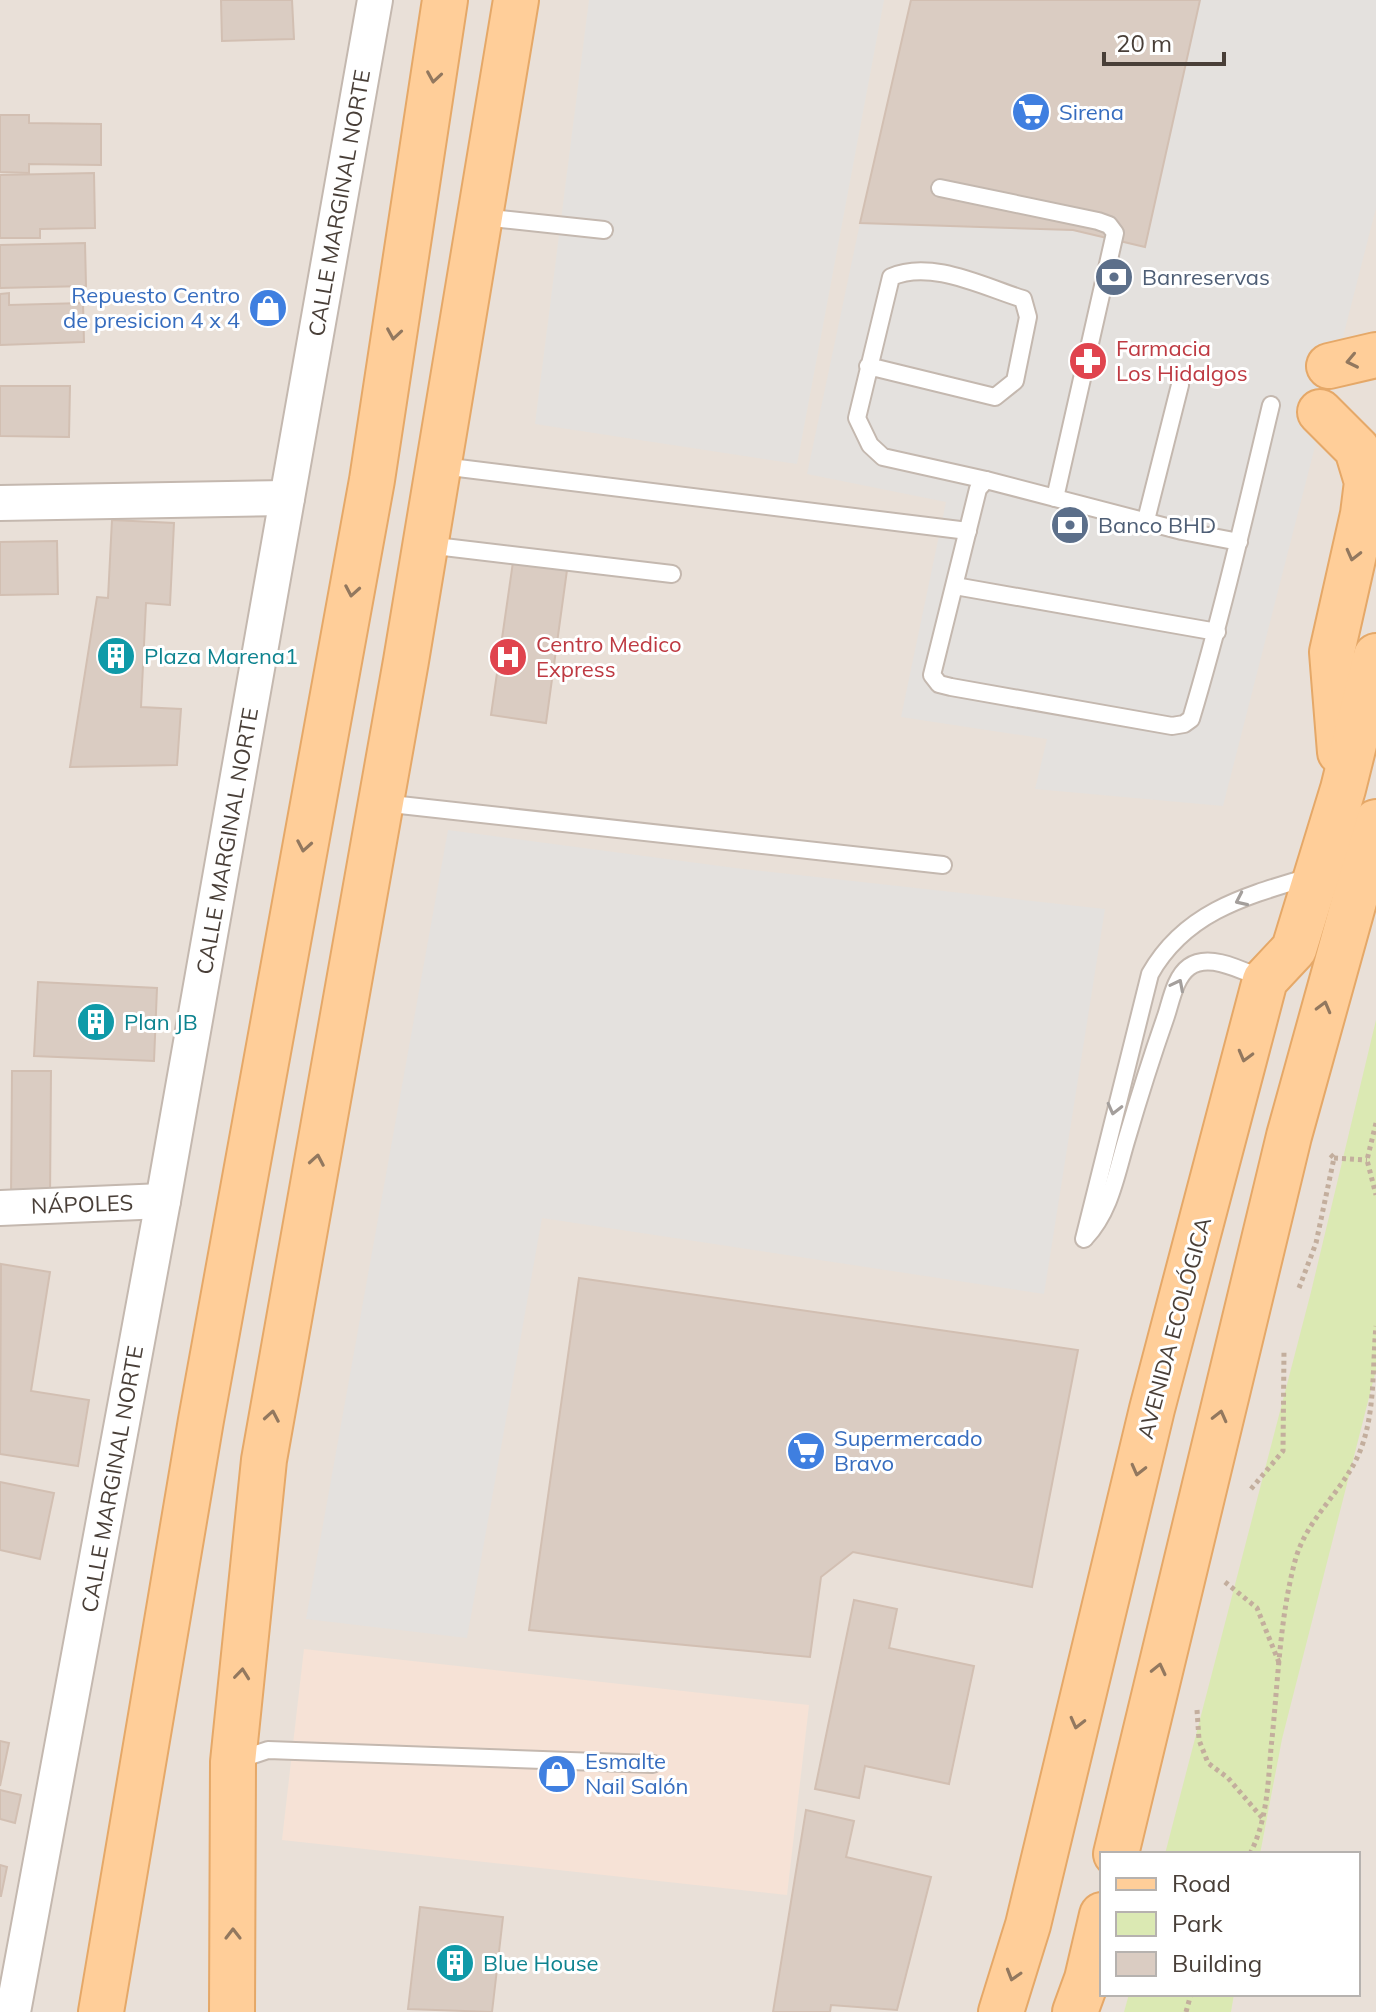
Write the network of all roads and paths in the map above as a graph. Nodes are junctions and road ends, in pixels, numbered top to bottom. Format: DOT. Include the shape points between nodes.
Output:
graph roads {
  1 [pos="375,0"];
  2 [pos="445,0"];
  3 [pos="516,0"];
  4 [pos="940,188"];
  5 [pos="480,217"];
  6 [pos="604,230"];
  7 [pos="1376,355"];
  8 [pos="868,366"];
  9 [pos="1329,366"];
  10 [pos="1180,385"];
  11 [pos="1271,405"];
  12 [pos="1320,412"];
  13 [pos="438,465"];
  14 [pos="986,480"];
  15 [pos="287,498"];
  16 [pos="1055,498"];
  17 [pos="0,503"];
  18 [pos="1146,520"];
  19 [pos="968,531"];
  20 [pos="1239,542"];
  21 [pos="425,545"];
  22 [pos="672,574"];
  23 [pos="955,586"];
  24 [pos="1217,632"];
  25 [pos="1376,656"];
  26 [pos="1343,789"];
  27 [pos="381,803"];
  28 [pos="1376,822"];
  29 [pos="943,865"];
  30 [pos="1315,875"];
  31 [pos="1265,980"];
  32 [pos="1376,1123"];
  33 [pos="1320,1145"];
  34 [pos="1334,1158"];
  35 [pos="1367,1160"];
  36 [pos="1376,1195"];
  37 [pos="163,1201"];
  38 [pos="0,1208"];
  39 [pos="1295,1297"];
  40 [pos="1376,1326"];
  41 [pos="1283,1347"];
  42 [pos="1247,1498"];
  43 [pos="1221,1572"];
  44 [pos="1280,1665"];
  45 [pos="1197,1709"];
  46 [pos="233,1762"];
  47 [pos="653,1764"];
  48 [pos="1264,1820"];
  49 [pos="1116,1852"];
  50 [pos="1251,1852"];
  51 [pos="1100,1924"];
  52 [pos="107,2007"];
  53 [pos="229,2008"];
  54 [pos="13,2012"];
  55 [pos="1001,2012"];
  56 [pos="1075,2012"];
  1 -- 15 [label="street, CALLE MARGINAL NORTE"];
  2 -- 52 [label="main road, one-way" via="372,480 201,1420"];
  3 -- 5 [label="main road"];
  4 -- 16 [label="lane" via="1098,221 1115,233"];
  5 -- 6 [label="lane"];
  5 -- 13 [label="main road"];
  7 -- 9 [label="main road, one-way"];
  8 -- 8 [label="lane" via="891,277 907,270 930,271 1023,299 1028,317 1015,381 995,397"];
  8 -- 14 [label="lane" via="857,418 870,445 883,457"];
  10 -- 18 [label="lane"];
  11 -- 20 [label="lane"];
  12 -- 26 [label="main road, one-way" via="1357,449 1367,482 1332,652"];
  13 -- 19 [label="lane"];
  13 -- 21 [label="main road"];
  14 -- 16 [label="lane"];
  14 -- 19 [label="lane" via="978,489"];
  15 -- 17 [label="street"];
  15 -- 37 [label="street, CALLE MARGINAL NORTE"];
  16 -- 18 [label="lane"];
  18 -- 20 [label="lane"];
  19 -- 23 [label="lane"];
  20 -- 24 [label="lane"];
  21 -- 22 [label="lane"];
  21 -- 27 [label="main road"];
  23 -- 24 [label="lane"];
  23 -- 24 [label="lane" via="932,675 939,684 1172,726 1191,719"];
  25 -- 26 [label="main road, AVENIDA ECOLÓGICA"];
  26 -- 30 [label="main road, AVENIDA ECOLÓGICA"];
  27 -- 29 [label="lane"];
  46 -- 27 [label="main road, one-way" via="264,1460"];
  49 -- 28 [label="main road, one-way" via="1289,1136"];
  30 -- 31 [label="main road, AVENIDA ECOLÓGICA" via="1294,949"];
  30 -- 31 [label="lane, one-way" via="1254,893 1205,917 1165,948 1146,988 1084,1239 1111,1197 1180,978 1202,962"];
  31 -- 55 [label="main road, AVENIDA ECOLÓGICA, one-way" via="1152,1409 1028,1925"];
  32 -- 35 [label="path"];
  33 -- 34 [label="path"];
  34 -- 35 [label="path"];
  34 -- 39 [label="path" via="1316,1243"];
  35 -- 36 [label="path"];
  37 -- 38 [label="street, NÁPOLES"];
  37 -- 54 [label="street, CALLE MARGINAL NORTE"];
  40 -- 44 [label="path" via="1370,1419 1359,1456 1322,1506 1295,1559"];
  41 -- 42 [label="path" via="1283,1451 1253,1483"];
  43 -- 44 [label="path" via="1225,1584 1257,1608"];
  44 -- 48 [label="path"];
  45 -- 48 [label="path" via="1199,1740 1208,1763"];
  46 -- 47 [label="lane" via="268,1750"];
  53 -- 46 [label="main road, one-way"];
  48 -- 50 [label="path"];
  51 -- 56 [label="main road"];
}
